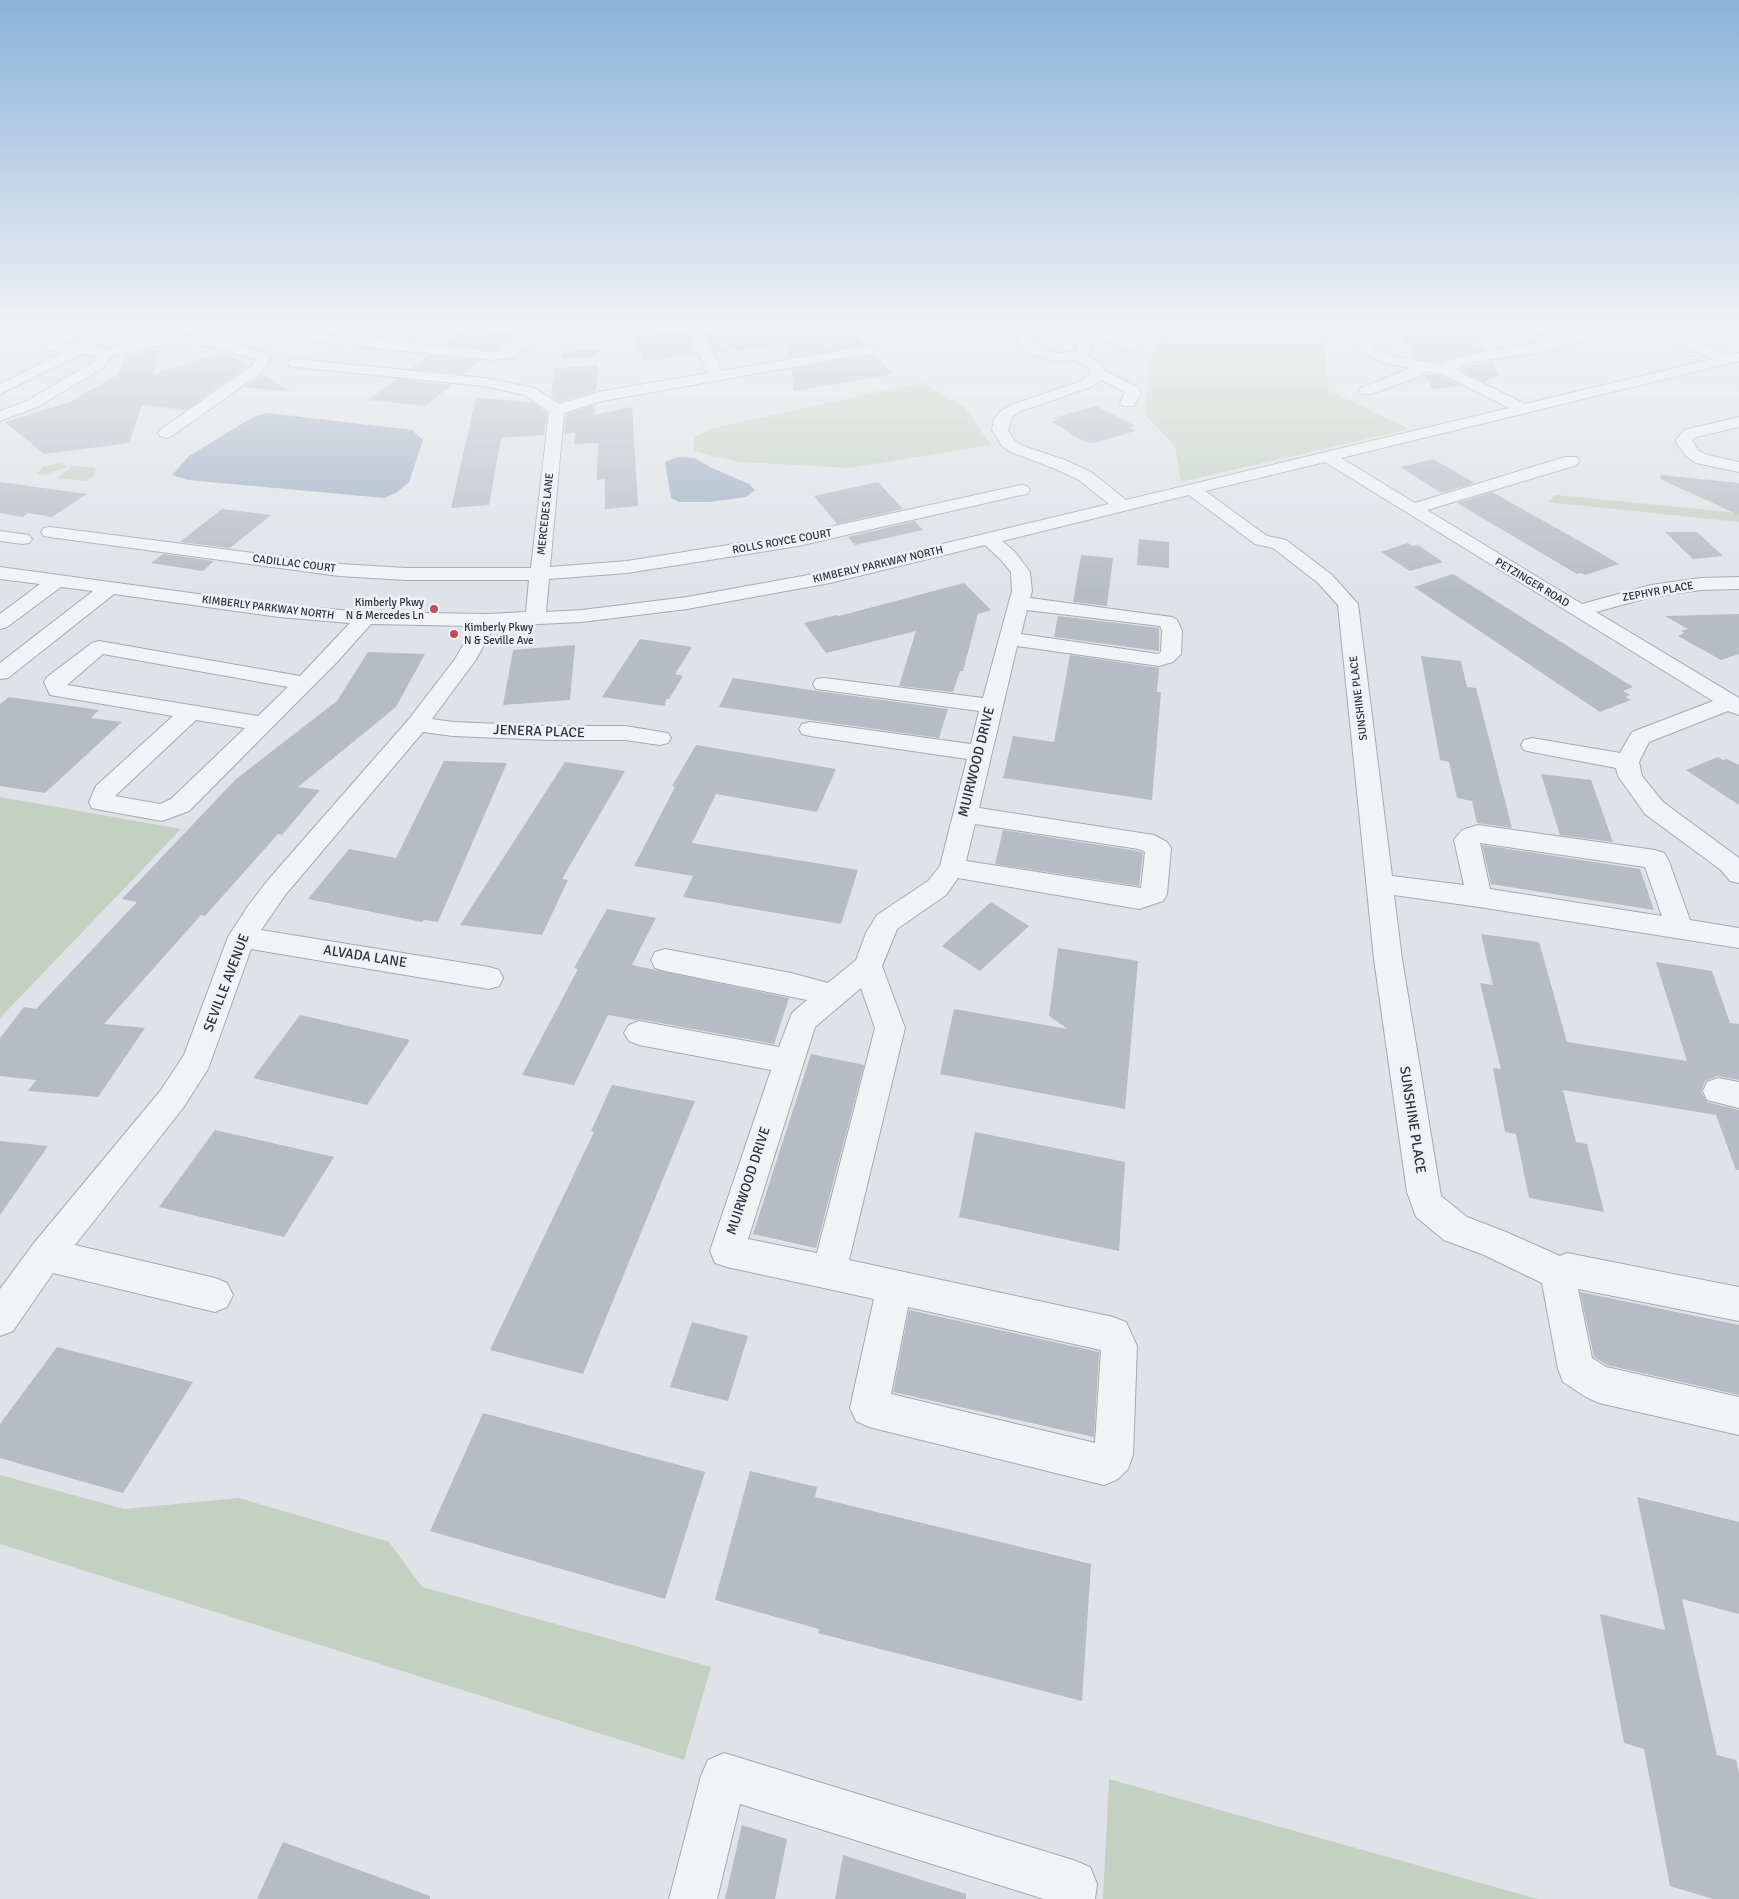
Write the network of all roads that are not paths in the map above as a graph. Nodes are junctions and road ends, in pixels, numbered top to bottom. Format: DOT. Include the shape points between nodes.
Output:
graph roads {
  1 [pos="188,418"];
  2 [pos="555,418"];
  3 [pos="1004,418"];
  4 [pos="1482,418"];
  5 [pos="1739,422"];
  6 [pos="166,433"];
  7 [pos="1326,456"];
  8 [pos="1571,461"];
  9 [pos="1739,467"];
  10 [pos="1199,488"];
  11 [pos="1021,490"];
  12 [pos="1122,506"];
  13 [pos="1412,509"];
  14 [pos="50,532"];
  15 [pos="0,536"];
  16 [pos="23,539"];
  17 [pos="989,539"];
  18 [pos="0,573"];
  19 [pos="540,574"];
  20 [pos="57,581"];
  21 [pos="1739,583"];
  22 [pos="110,588"];
  23 [pos="1019,603"];
  24 [pos="1579,612"];
  25 [pos="365,618"];
  26 [pos="535,618"];
  27 [pos="488,620"];
  28 [pos="0,624"];
  29 [pos="1009,640"];
  30 [pos="0,673"];
  31 [pos="305,682"];
  32 [pos="824,684"];
  33 [pos="991,706"];
  34 [pos="1734,706"];
  35 [pos="191,712"];
  36 [pos="262,724"];
  37 [pos="417,724"];
  38 [pos="810,729"];
  39 [pos="660,738"];
  40 [pos="1532,745"];
  41 [pos="980,753"];
  42 [pos="1627,762"];
  43 [pos="965,814"];
  44 [pos="952,868"];
  45 [pos="1739,874"];
  46 [pos="1380,884"];
  47 [pos="1479,897"];
  48 [pos="1680,929"];
  49 [pos="242,937"];
  50 [pos="1739,938"];
  51 [pos="666,960"];
  52 [pos="868,966"];
  53 [pos="489,978"];
  54 [pos="832,996"];
  55 [pos="638,1033"];
  56 [pos="788,1061"];
  57 [pos="46,1255"];
  58 [pos="829,1272"];
  59 [pos="1562,1274"];
  60 [pos="894,1287"];
  61 [pos="215,1295"];
  62 [pos="1739,1304"];
  63 [pos="0,1318"];
  64 [pos="1739,1416"];
  65 [pos="693,1899"];
  66 [pos="1071,1899"];
  1 -- 6 [label="street"];
  2 -- 19 [label="street, MERCEDES LANE"];
  3 -- 12 [label="street" via="1000,430 1008,443 1086,476"];
  4 -- 7 [label="street, KIMBERLY PARKWAY NORTH"];
  5 -- 9 [label="street" via="1690,433 1684,440 1692,453 1702,459"];
  7 -- 10 [label="street, KIMBERLY PARKWAY NORTH"];
  7 -- 13 [label="street, PETZINGER ROAD"];
  8 -- 13 [label="street"];
  10 -- 12 [label="street, KIMBERLY PARKWAY NORTH"];
  10 -- 46 [label="street, SUNSHINE PLACE" via="1260,540 1279,544 1325,579 1348,604"];
  11 -- 19 [label="street, ROLLS ROYCE COURT" via="798,540 627,567"];
  12 -- 17 [label="street, KIMBERLY PARKWAY NORTH"];
  13 -- 24 [label="street, PETZINGER ROAD"];
  14 -- 19 [label="street, CADILLAC COURT" via="338,570 406,574"];
  15 -- 16 [label="street"];
  17 -- 23 [label="street, MUIRWOOD DRIVE" via="1020,572 1022,591"];
  17 -- 26 [label="street, KIMBERLY PARKWAY NORTH" via="830,577 686,603 582,616"];
  18 -- 20 [label="street, KIMBERLY PARKWAY NORTH"];
  19 -- 26 [label="street, MERCEDES LANE"];
  20 -- 22 [label="street, KIMBERLY PARKWAY NORTH"];
  20 -- 28 [label="street"];
  21 -- 24 [label="street, ZEPHYR PLACE" via="1651,591"];
  22 -- 25 [label="street, KIMBERLY PARKWAY NORTH" via="279,611"];
  22 -- 30 [label="street"];
  23 -- 29 [label="street, MUIRWOOD DRIVE"];
  23 -- 29 [label="street" via="1165,621 1172,631 1171,654 1159,660"];
  24 -- 34 [label="street, PETZINGER ROAD"];
  25 -- 27 [label="street, KIMBERLY PARKWAY NORTH"];
  25 -- 31 [label="street" via="331,658"];
  26 -- 27 [label="street, KIMBERLY PARKWAY NORTH"];
  27 -- 37 [label="street, SEVILLE AVENUE" via="464,661"];
  29 -- 33 [label="street, MUIRWOOD DRIVE"];
  31 -- 35 [label="street" via="99,648 54,682 58,690"];
  31 -- 36 [label="street"];
  32 -- 33 [label="street"];
  33 -- 41 [label="street, MUIRWOOD DRIVE"];
  34 -- 42 [label="street" via="1640,737"];
  35 -- 36 [label="street"];
  35 -- 36 [label="street" via="104,792 101,802 162,813 180,805"];
  37 -- 39 [label="street, JENERA PLACE" via="452,729 625,733"];
  37 -- 49 [label="street, SEVILLE AVENUE" via="277,887"];
  38 -- 41 [label="street"];
  40 -- 42 [label="street"];
  41 -- 43 [label="street, MUIRWOOD DRIVE"];
  42 -- 45 [label="street" via="1630,776 1654,808"];
  43 -- 44 [label="street, MUIRWOOD DRIVE"];
  43 -- 44 [label="street" via="1145,841 1158,848 1154,894 1139,898"];
  44 -- 52 [label="street, MUIRWOOD DRIVE" via="937,888 887,922"];
  46 -- 47 [label="street"];
  46 -- 59 [label="street, SUNSHINE PLACE" via="1396,1017 1423,1192 1428,1206 1456,1229"];
  47 -- 48 [label="street"];
  47 -- 48 [label="street" via="1467,840 1478,834 1655,859"];
  48 -- 50 [label="street"];
  49 -- 53 [label="street, ALVADA LANE"];
  49 -- 57 [label="street, SEVILLE AVENUE" via="197,1060 172,1099"];
  51 -- 54 [label="street" via="791,984"];
  52 -- 54 [label="street, MUIRWOOD DRIVE"];
  52 -- 58 [label="street" via="890,1028"];
  54 -- 56 [label="street, MUIRWOOD DRIVE" via="802,1021"];
  55 -- 56 [label="street"];
  56 -- 58 [label="street, MUIRWOOD DRIVE" via="727,1251"];
  57 -- 61 [label="street"];
  57 -- 63 [label="street, SEVILLE AVENUE"];
  58 -- 60 [label="street"];
  59 -- 62 [label="street, SUNSHINE PLACE" via="1567,1270"];
  59 -- 64 [label="street" via="1558,1278 1576,1370 1599,1384"];
  60 -- 60 [label="street" via="1113,1335 1119,1346 1114,1454 1104,1465 869,1408"];
  65 -- 66 [label="street" via="724,1776 1072,1884"];
}
